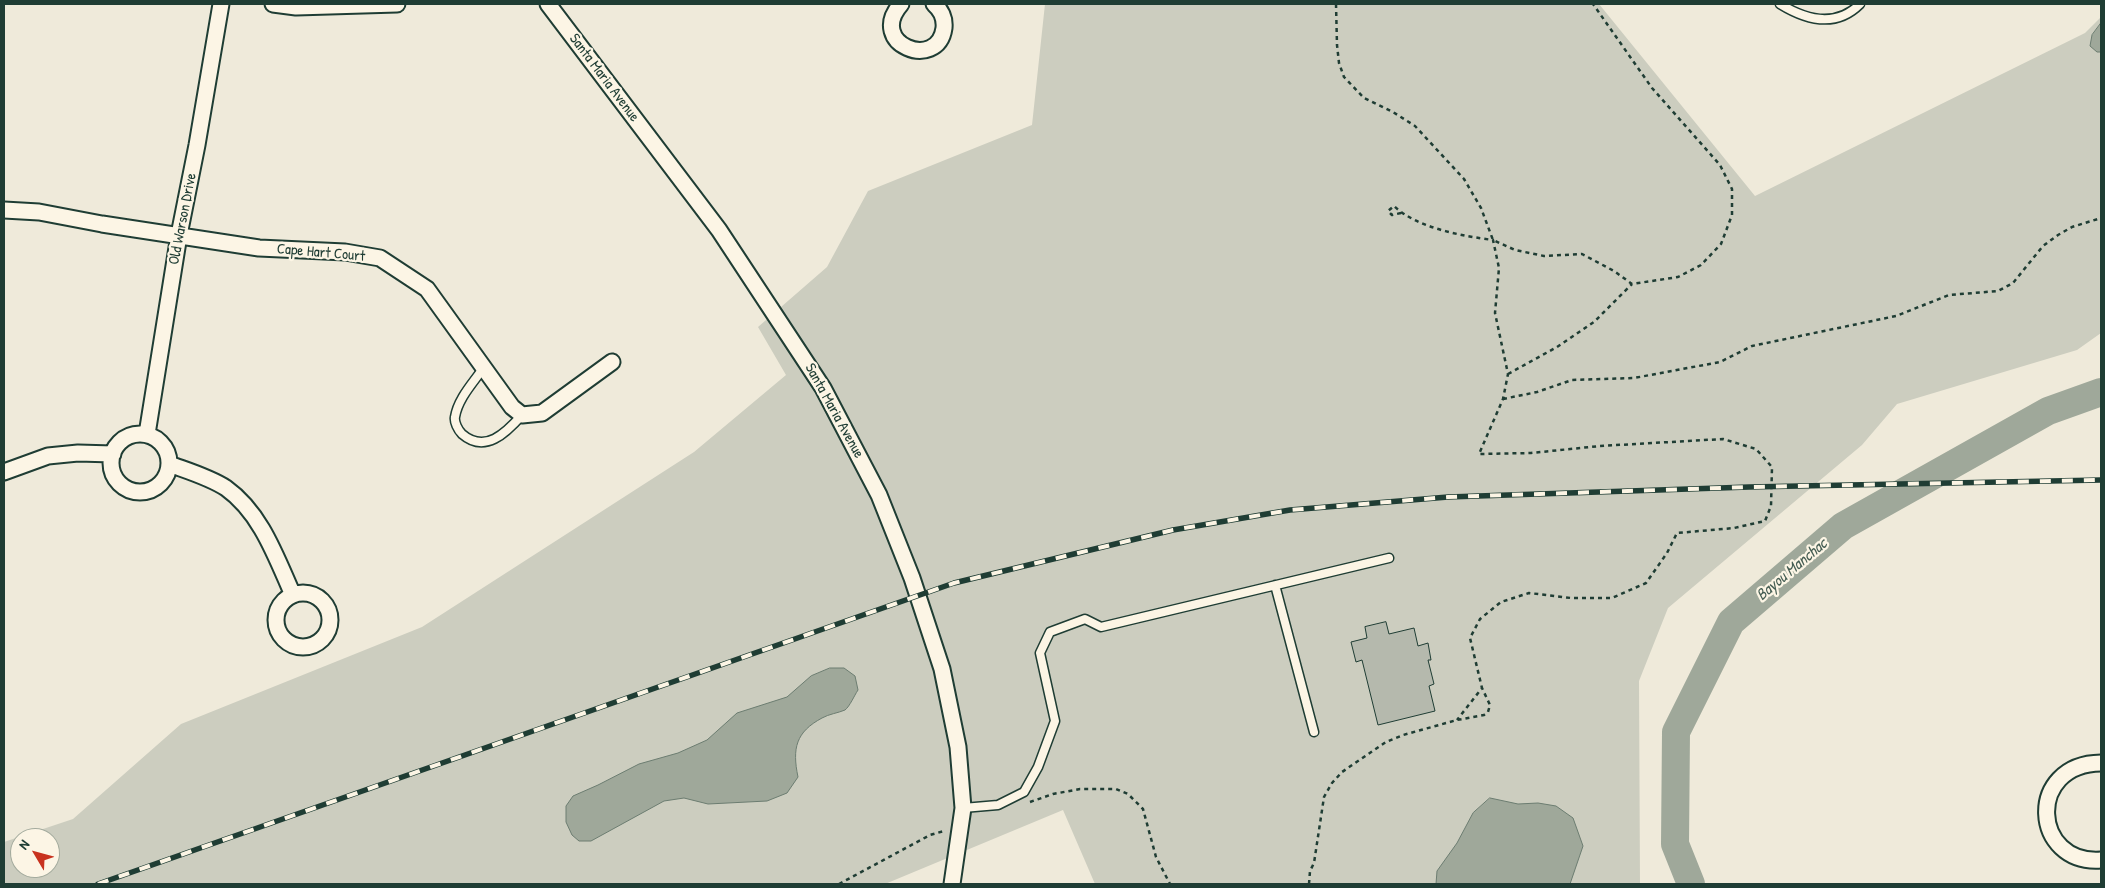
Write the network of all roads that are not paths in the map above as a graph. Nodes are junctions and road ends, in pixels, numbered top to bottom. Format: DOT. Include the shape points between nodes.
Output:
graph roads {
  1 [pos="221,4"];
  2 [pos="273,4"];
  3 [pos="397,4"];
  4 [pos="548,4"];
  5 [pos="901,4"];
  6 [pos="934,4"];
  7 [pos="1780,4"];
  8 [pos="1860,4"];
  9 [pos="4,210"];
  10 [pos="178,235"];
  11 [pos="612,362"];
  12 [pos="484,367"];
  13 [pos="522,415"];
  14 [pos="147,434"];
  15 [pos="113,454"];
  16 [pos="169,464"];
  17 [pos="4,472"];
  18 [pos="1389,558"];
  19 [pos="1275,585"];
  20 [pos="293,595"];
  21 [pos="1314,732"];
  22 [pos="2101,763"];
  23 [pos="963,808"];
  24 [pos="2101,860"];
  25 [pos="952,884"];
  1 -- 10 [label="street, Old Warson Drive"];
  2 -- 3 [label="street" via="296,7"];
  4 -- 23 [label="street, Santa Maria Avenue" via="719,230 823,388 879,495 912,578 942,669 958,747"];
  5 -- 6 [label="street" via="895,11 892,31 897,41 914,51 925,50 941,38 944,17"];
  7 -- 8 [label="lane" via="1808,18 1823,20 1853,11"];
  9 -- 10 [label="street, Cape Hart Court" via="39,212"];
  10 -- 12 [label="street, Cape Hart Court" via="259,248 345,252 380,258 427,289"];
  10 -- 14 [label="street, Old Warson Drive"];
  11 -- 13 [label="street" via="542,412"];
  12 -- 13 [label="street, Cape Hart Court" via="512,407"];
  12 -- 13 [label="lane" via="461,400 455,418 459,432 470,440 487,443 508,432"];
  14 -- 15 [label="street" via="126,438"];
  14 -- 16 [label="street" via="163,445"];
  15 -- 16 [label="street" via="116,478 135,491 147,491 158,485 166,476"];
  15 -- 17 [label="street" via="48,456"];
  16 -- 20 [label="street" via="198,474 243,502 263,532"];
  18 -- 19 [label="lane"];
  19 -- 21 [label="lane"];
  19 -- 23 [label="lane" via="1101,627 1085,619 1050,632 1040,652 1055,721 1038,767 1024,792 998,805"];
  22 -- 24 [label="street" via="2085,763 2071,769 2050,792 2046,808 2054,838 2064,849 2077,857"];
  23 -- 25 [label="street, Santa Maria Avenue"];
}
